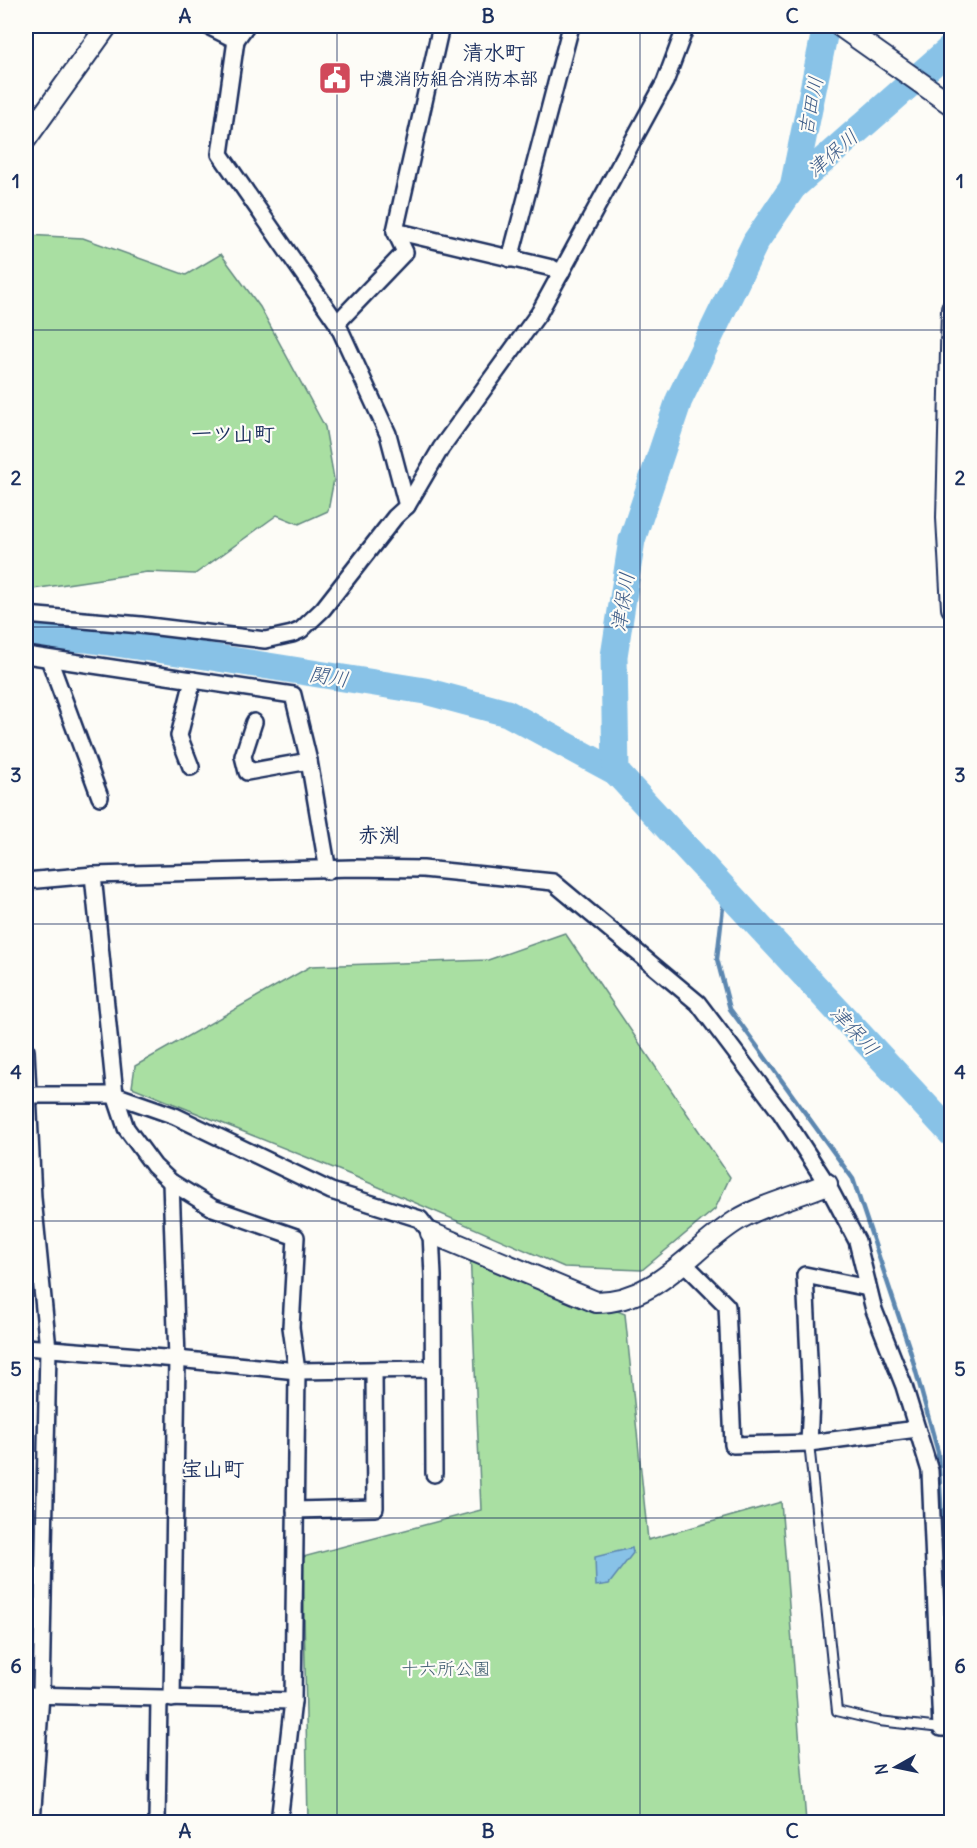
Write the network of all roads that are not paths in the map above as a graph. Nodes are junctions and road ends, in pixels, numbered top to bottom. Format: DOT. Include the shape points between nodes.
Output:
graph roads {
  1 [pos="107,26"];
  2 [pos="208,26"];
  3 [pos="246,26"];
  4 [pos="441,26"];
  5 [pos="572,26"];
  6 [pos="686,26"];
  7 [pos="840,26"];
  8 [pos="236,40"];
  9 [pos="951,105"];
  10 [pos="26,139"];
  11 [pos="395,231"];
  12 [pos="510,259"];
  13 [pos="561,273"];
  14 [pos="951,309"];
  15 [pos="337,323"];
  16 [pos="407,506"];
  17 [pos="949,518"];
  18 [pos="951,608"];
  19 [pos="26,615"];
  20 [pos="26,655"];
  21 [pos="49,659"];
  22 [pos="193,680"];
  23 [pos="254,722"];
  24 [pos="309,761"];
  25 [pos="191,767"];
  26 [pos="100,797"];
  27 [pos="328,871"];
  28 [pos="93,875"];
  29 [pos="26,881"];
  30 [pos="26,1051"];
  31 [pos="27,1095"];
  32 [pos="115,1095"];
  33 [pos="171,1182"];
  34 [pos="827,1184"];
  35 [pos="430,1233"];
  36 [pos="683,1262"];
  37 [pos="868,1288"];
  38 [pos="26,1347"];
  39 [pos="48,1349"];
  40 [pos="177,1359"];
  41 [pos="432,1369"];
  42 [pos="374,1370"];
  43 [pos="297,1371"];
  44 [pos="917,1429"];
  45 [pos="809,1443"];
  46 [pos="434,1474"];
  47 [pos="295,1510"];
  48 [pos="33,1695"];
  49 [pos="166,1699"];
  50 [pos="293,1701"];
  51 [pos="946,1728"];
  52 [pos="32,1822"];
  53 [pos="158,1822"];
  54 [pos="279,1822"];
  1 -- 10 [label="street"];
  2 -- 8 [label="street"];
  3 -- 8 [label="street"];
  4 -- 11 [label="street"];
  5 -- 12 [label="street"];
  6 -- 13 [label="street" via="665,82"];
  7 -- 9 [label="street"];
  8 -- 15 [label="street" via="220,154"];
  11 -- 12 [label="street"];
  11 -- 15 [label="street" via="405,252"];
  12 -- 13 [label="street"];
  13 -- 16 [label="street" via="539,313 441,448"];
  14 -- 17 [label="street"];
  15 -- 16 [label="street" via="388,434"];
  16 -- 19 [label="street" via="322,609 292,634 265,640"];
  17 -- 18 [label="street"];
  20 -- 21 [label="street"];
  21 -- 22 [label="street"];
  21 -- 26 [label="street"];
  22 -- 24 [label="street" via="293,696"];
  22 -- 25 [label="street" via="179,736"];
  23 -- 24 [label="street" via="243,756 247,772"];
  24 -- 27 [label="street"];
  27 -- 28 [label="street"];
  27 -- 34 [label="street" via="423,869 553,882 698,1003 781,1113"];
  28 -- 29 [label="street"];
  28 -- 32 [label="street"];
  30 -- 31 [label="street"];
  31 -- 32 [label="street"];
  31 -- 39 [label="street"];
  32 -- 33 [label="street" via="126,1128"];
  32 -- 35 [label="street" via="175,1116 331,1191 420,1219"];
  33 -- 40 [label="street"];
  33 -- 43 [label="street" via="213,1208 296,1237 291,1328"];
  34 -- 36 [label="street" via="738,1219"];
  34 -- 37 [label="street" via="857,1241"];
  35 -- 36 [label="street" via="596,1302 613,1302 647,1290"];
  35 -- 41 [label="street"];
  36 -- 45 [label="street" via="727,1306 733,1445"];
  37 -- 44 [label="street"];
  37 -- 45 [label="street" via="805,1275 812,1400"];
  38 -- 39 [label="street"];
  39 -- 40 [label="street"];
  39 -- 48 [label="street"];
  40 -- 43 [label="street"];
  40 -- 49 [label="street"];
  41 -- 42 [label="street"];
  41 -- 46 [label="street"];
  42 -- 43 [label="street"];
  42 -- 47 [label="street" via="375,1508"];
  43 -- 47 [label="street"];
  44 -- 45 [label="street"];
  44 -- 51 [label="street" via="930,1471"];
  45 -- 51 [label="lane" via="837,1711 879,1721"];
  47 -- 50 [label="street"];
  48 -- 49 [label="street"];
  48 -- 52 [label="street"];
  49 -- 50 [label="street"];
  49 -- 53 [label="street"];
  50 -- 54 [label="street"];
}
